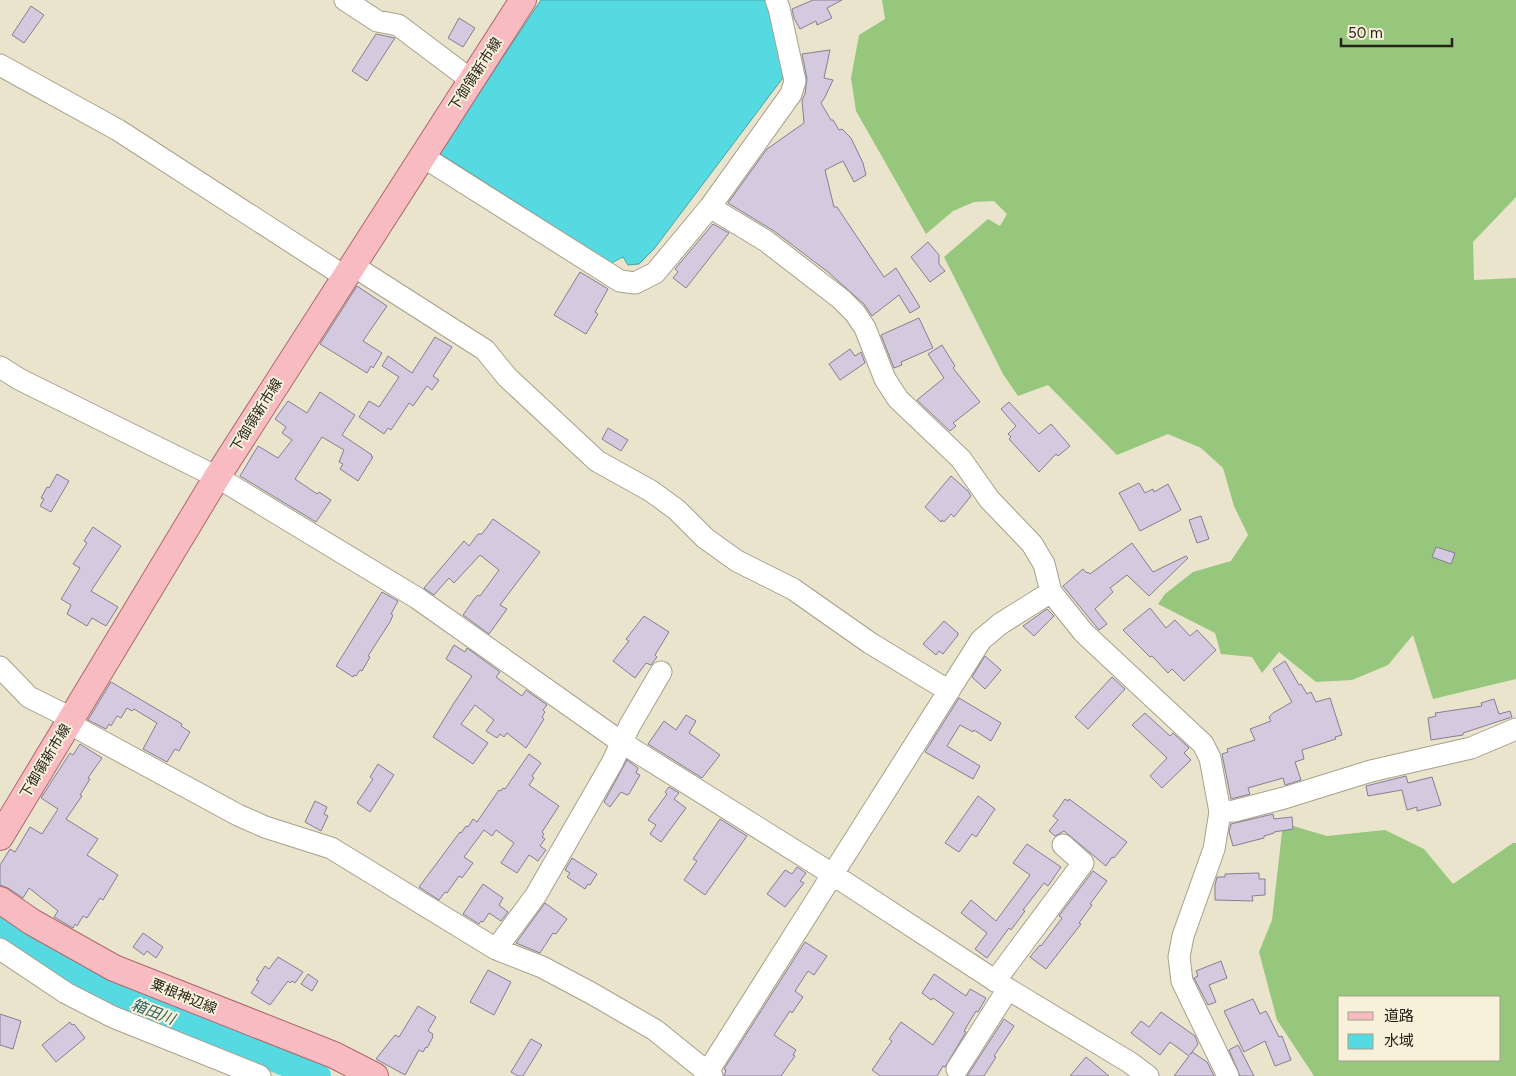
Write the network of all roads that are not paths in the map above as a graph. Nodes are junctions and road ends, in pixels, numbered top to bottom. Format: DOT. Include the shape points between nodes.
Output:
graph roads {
  1 [pos="523,0"];
  2 [pos="776,0"];
  3 [pos="350,1"];
  4 [pos="0,65"];
  5 [pos="471,80"];
  6 [pos="422,156"];
  7 [pos="710,207"];
  8 [pos="348,271"];
  9 [pos="0,367"];
  10 [pos="217,476"];
  11 [pos="1051,592"];
  12 [pos="0,668"];
  13 [pos="661,672"];
  14 [pos="949,690"];
  15 [pos="69,721"];
  16 [pos="1516,729"];
  17 [pos="620,742"];
  18 [pos="1220,812"];
  19 [pos="0,837"];
  20 [pos="1063,845"];
  21 [pos="832,874"];
  22 [pos="0,900"];
  23 [pos="0,949"];
  24 [pos="496,949"];
  25 [pos="1002,985"];
  26 [pos="957,1069"];
  27 [pos="1126,1069"];
  28 [pos="708,1074"];
  29 [pos="260,1076"];
  30 [pos="375,1076"];
  31 [pos="1148,1076"];
  32 [pos="1228,1076"];
  1 -- 5 [label="main road, 下御領新市線"];
  2 -- 7 [label="street" via="795,81 791,94"];
  3 -- 5 [label="street" via="377,21 398,25"];
  4 -- 8 [label="street" via="118,130"];
  5 -- 6 [label="main road, 下御領新市線"];
  6 -- 7 [label="street" via="620,281 635,284 655,273"];
  6 -- 8 [label="main road, 下御領新市線"];
  7 -- 11 [label="street" via="766,241 855,313 885,379 898,399 961,459 989,499 1032,544 1044,564"];
  8 -- 10 [label="main road, 下御領新市線"];
  8 -- 14 [label="street" via="485,350 507,376 597,461 651,491 737,561 793,589 870,643"];
  9 -- 10 [label="street"];
  10 -- 15 [label="main road, 下御領新市線"];
  10 -- 17 [label="street" via="416,598"];
  11 -- 14 [label="street" via="981,640"];
  11 -- 18 [label="street" via="1084,633 1203,744 1210,758"];
  12 -- 15 [label="street" via="29,697 61,713"];
  13 -- 17 [label="street"];
  14 -- 21 [label="street"];
  15 -- 19 [label="main road, 下御領新市線"];
  15 -- 24 [label="street" via="238,815 331,848"];
  16 -- 18 [label="street" via="1471,748"];
  17 -- 21 [label="street"];
  17 -- 24 [label="street" via="612,763 536,894"];
  18 -- 32 [label="street" via="1214,849 1183,936 1179,957 1182,981"];
  20 -- 25 [label="street" via="1084,863"];
  21 -- 25 [label="street"];
  21 -- 28 [label="street"];
  22 -- 30 [label="main road, 粟根神辺線" via="32,922 114,968 334,1055"];
  23 -- 29 [label="street" via="66,993 113,1017"];
  24 -- 28 [label="street" via="542,967 655,1030"];
  25 -- 26 [label="street"];
  25 -- 27 [label="street"];
  27 -- 31 [label="street"];
}
